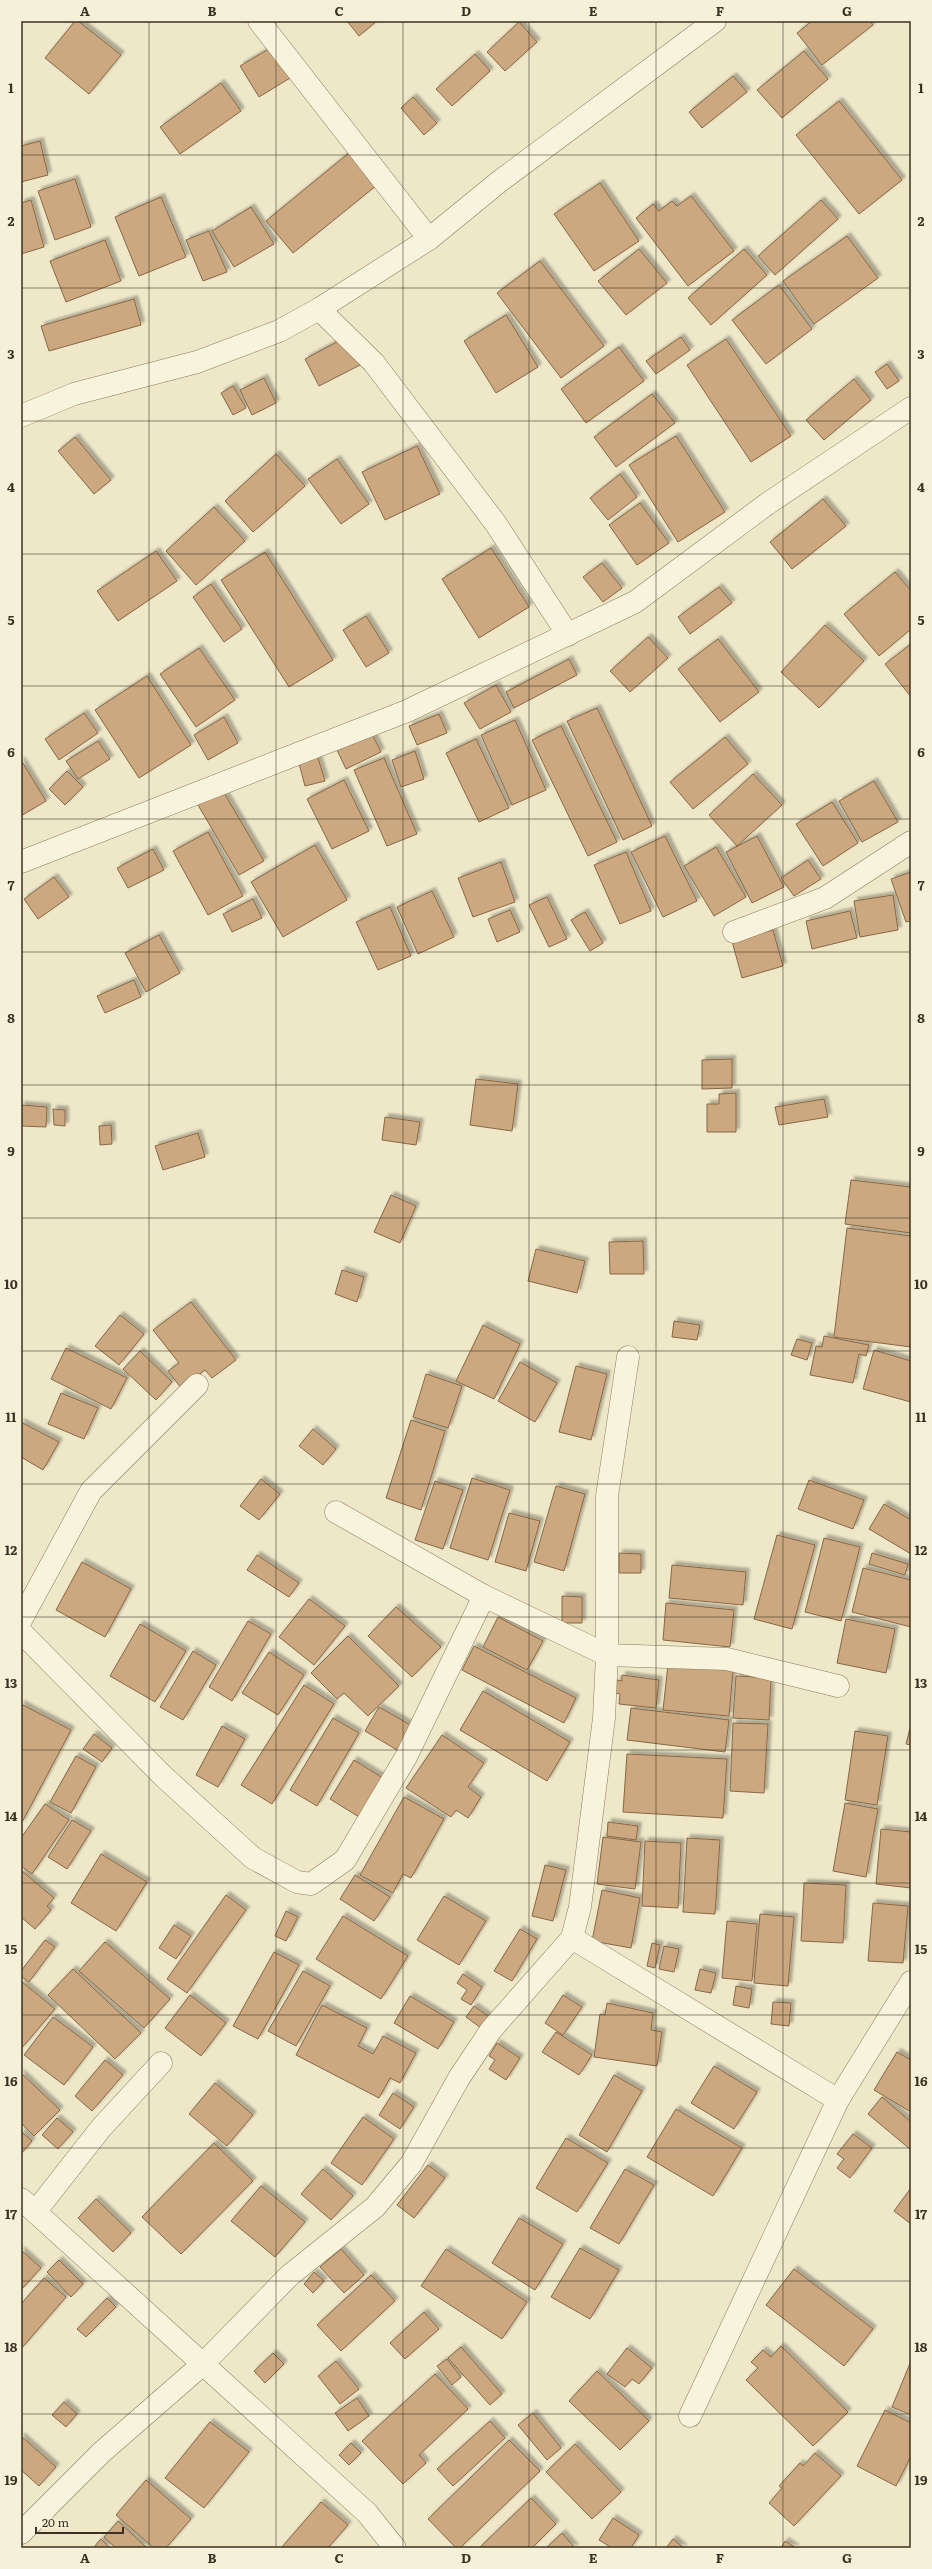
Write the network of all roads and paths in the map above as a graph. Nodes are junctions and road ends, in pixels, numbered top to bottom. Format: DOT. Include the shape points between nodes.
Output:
graph roads {
  1 [pos="259,21"];
  2 [pos="714,21"];
  3 [pos="429,239"];
  4 [pos="319,309"];
  5 [pos="911,408"];
  6 [pos="21,416"];
  7 [pos="568,635"];
  8 [pos="911,842"];
  9 [pos="21,862"];
  10 [pos="734,932"];
  11 [pos="628,1357"];
  12 [pos="197,1385"];
  13 [pos="336,1512"];
  14 [pos="484,1596"];
  15 [pos="21,1620"];
  16 [pos="21,1632"];
  17 [pos="607,1655"];
  18 [pos="838,1686"];
  19 [pos="572,1938"];
  20 [pos="911,1983"];
  21 [pos="161,2063"];
  22 [pos="838,2100"];
  23 [pos="29,2205"];
  24 [pos="203,2364"];
  25 [pos="690,2416"];
  26 [pos="21,2533"];
  27 [pos="395,2548"];
  1 -- 3 [label="street"];
  2 -- 3 [label="street" via="500,181"];
  3 -- 4 [label="street"];
  4 -- 6 [label="street" via="279,331 197,362 74,394"];
  4 -- 7 [label="street" via="374,363 496,524"];
  5 -- 7 [label="street" via="767,504 635,602"];
  7 -- 9 [label="street" via="407,711"];
  8 -- 10 [label="street" via="825,898"];
  11 -- 17 [label="street" via="607,1496"];
  12 -- 15 [label="street" via="91,1491"];
  13 -- 14 [label="street"];
  14 -- 16 [label="street" via="406,1757 345,1860 311,1884 297,1882 253,1858 163,1776"];
  14 -- 17 [label="street"];
  17 -- 18 [label="street" via="727,1659"];
  17 -- 19 [label="street" via="604,1718 580,1907"];
  19 -- 22 [label="street"];
  19 -- 24 [label="street" via="491,2030 459,2078 411,2164 375,2207 290,2275"];
  20 -- 22 [label="street"];
  21 -- 23 [label="street"];
  22 -- 25 [label="street"];
  23 -- 24 [label="street"];
  24 -- 26 [label="street" via="102,2452"];
  24 -- 27 [label="street" via="367,2513"];
}
